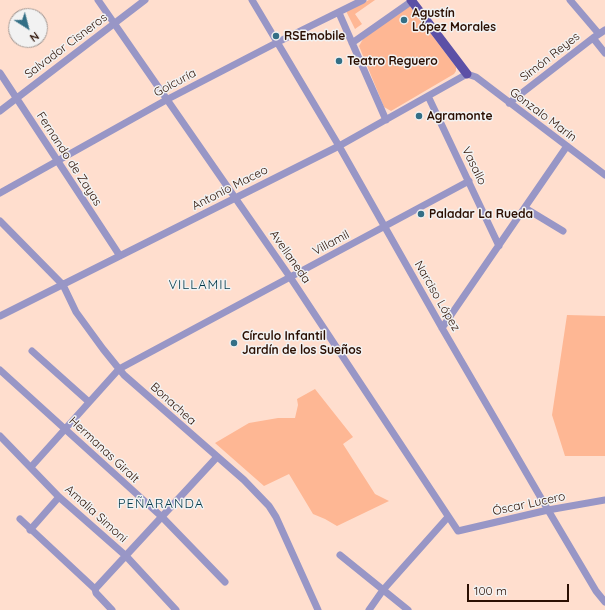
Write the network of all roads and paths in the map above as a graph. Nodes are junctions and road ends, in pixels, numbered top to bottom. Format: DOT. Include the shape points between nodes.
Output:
graph roads {
  1 [pos="98,0"];
  2 [pos="145,0"];
  3 [pos="252,0"];
  4 [pos="363,0"];
  5 [pos="412,0"];
  6 [pos="570,0"];
  7 [pos="339,12"];
  8 [pos="115,23"];
  9 [pos="599,34"];
  10 [pos="276,42"];
  11 [pos="352,43"];
  12 [pos="605,53"];
  13 [pos="0,73"];
  14 [pos="467,74"];
  15 [pos="428,96"];
  16 [pos="16,98"];
  17 [pos="168,99"];
  18 [pos="509,103"];
  19 [pos="0,110"];
  20 [pos="386,120"];
  21 [pos="339,146"];
  22 [pos="567,146"];
  23 [pos="57,160"];
  24 [pos="605,175"];
  25 [pos="469,181"];
  26 [pos="0,193"];
  27 [pos="235,198"];
  28 [pos="525,208"];
  29 [pos="0,221"];
  30 [pos="385,227"];
  31 [pos="563,231"];
  32 [pos="499,246"];
  33 [pos="120,256"];
  34 [pos="290,277"];
  35 [pos="62,285"];
  36 [pos="0,316"];
  37 [pos="442,328"];
  38 [pos="32,351"];
  39 [pos="119,369"];
  40 [pos="0,370"];
  41 [pos="89,402"];
  42 [pos="66,429"];
  43 [pos="0,436"];
  44 [pos="216,457"];
  45 [pos="31,467"];
  46 [pos="59,496"];
  47 [pos="605,500"];
  48 [pos="548,510"];
  49 [pos="448,516"];
  50 [pos="162,517"];
  51 [pos="20,519"];
  52 [pos="30,530"];
  53 [pos="458,531"];
  54 [pos="340,555"];
  55 [pos="126,556"];
  56 [pos="225,582"];
  57 [pos="96,589"];
  58 [pos="383,590"];
  59 [pos="605,602"];
  60 [pos="112,610"];
  61 [pos="176,610"];
  62 [pos="318,610"];
  63 [pos="369,610"];
  64 [pos="408,610"];
  1 -- 8 [label="street, Avellaneda"];
  2 -- 8 [label="street, Salvador Cisneros"];
  3 -- 10 [label="street, Narciso López"];
  4 -- 7 [label="street, Goicuría"];
  5 -- 11 [label="street"];
  5 -- 14 [label="main road"];
  6 -- 9 [label="street"];
  7 -- 10 [label="street, Goicuría"];
  7 -- 11 [label="street"];
  8 -- 16 [label="street, Salvador Cisneros"];
  8 -- 17 [label="street, Avellaneda"];
  9 -- 12 [label="street"];
  9 -- 18 [label="street, Simón Reyes"];
  10 -- 17 [label="street, Goicuría"];
  10 -- 21 [label="street, Narciso López"];
  11 -- 20 [label="street"];
  13 -- 16 [label="street, Fernando de Zayas"];
  14 -- 15 [label="street, Antonio Maceo"];
  14 -- 18 [label="street, Gonzalo Marín" via="476,77"];
  15 -- 20 [label="street, Antonio Maceo"];
  15 -- 25 [label="street, Vasallo"];
  16 -- 19 [label="street, Salvador Cisneros"];
  16 -- 23 [label="street, Fernando de Zayas"];
  17 -- 23 [label="street, Goicuría"];
  17 -- 27 [label="street, Avellaneda"];
  18 -- 22 [label="street, Gonzalo Marín"];
  20 -- 21 [label="street, Antonio Maceo"];
  21 -- 27 [label="street, Antonio Maceo"];
  21 -- 30 [label="street, Narciso López"];
  22 -- 24 [label="street, Gonzalo Marín"];
  22 -- 28 [label="street"];
  23 -- 26 [label="street, Goicuría"];
  23 -- 33 [label="street, Fernando de Zayas"];
  25 -- 30 [label="street, Villamil"];
  25 -- 32 [label="street, Vasallo"];
  27 -- 33 [label="street, Antonio Maceo"];
  27 -- 34 [label="street, Avellaneda"];
  28 -- 31 [label="street"];
  28 -- 32 [label="street"];
  29 -- 35 [label="street, Bonachea"];
  30 -- 34 [label="street, Villamil"];
  30 -- 37 [label="street, Narciso López"];
  32 -- 37 [label="street"];
  33 -- 35 [label="street, Antonio Maceo"];
  34 -- 39 [label="street, Villamil"];
  34 -- 49 [label="street, Avellaneda"];
  35 -- 36 [label="street, Antonio Maceo"];
  35 -- 39 [label="street, Bonachea" via="76,312"];
  37 -- 48 [label="street, Narciso López"];
  38 -- 41 [label="street"];
  39 -- 41 [label="street, Villamil"];
  39 -- 44 [label="street, Bonachea"];
  40 -- 42 [label="street, Hermanas Giralt"];
  41 -- 42 [label="street, Villamil"];
  42 -- 45 [label="street, Villamil"];
  42 -- 50 [label="street, Hermanas Giralt"];
  43 -- 45 [label="street, Amalia Simoni"];
  44 -- 50 [label="street"];
  44 -- 62 [label="street, Bonachea" via="244,480 269,506"];
  45 -- 46 [label="street, Amalia Simoni"];
  46 -- 52 [label="street"];
  46 -- 55 [label="street, Amalia Simoni"];
  47 -- 48 [label="street, Óscar Lucero"];
  48 -- 53 [label="street, Óscar Lucero"];
  48 -- 59 [label="street, Narciso López"];
  49 -- 53 [label="street, Avellaneda"];
  49 -- 58 [label="street"];
  50 -- 55 [label="street"];
  50 -- 56 [label="street, Hermanas Giralt"];
  51 -- 52 [label="street"];
  52 -- 57 [label="street"];
  54 -- 58 [label="street"];
  55 -- 57 [label="street"];
  55 -- 61 [label="street, Amalia Simoni"];
  57 -- 60 [label="street" via="96,593"];
  58 -- 63 [label="street"];
  58 -- 64 [label="street"];
}
